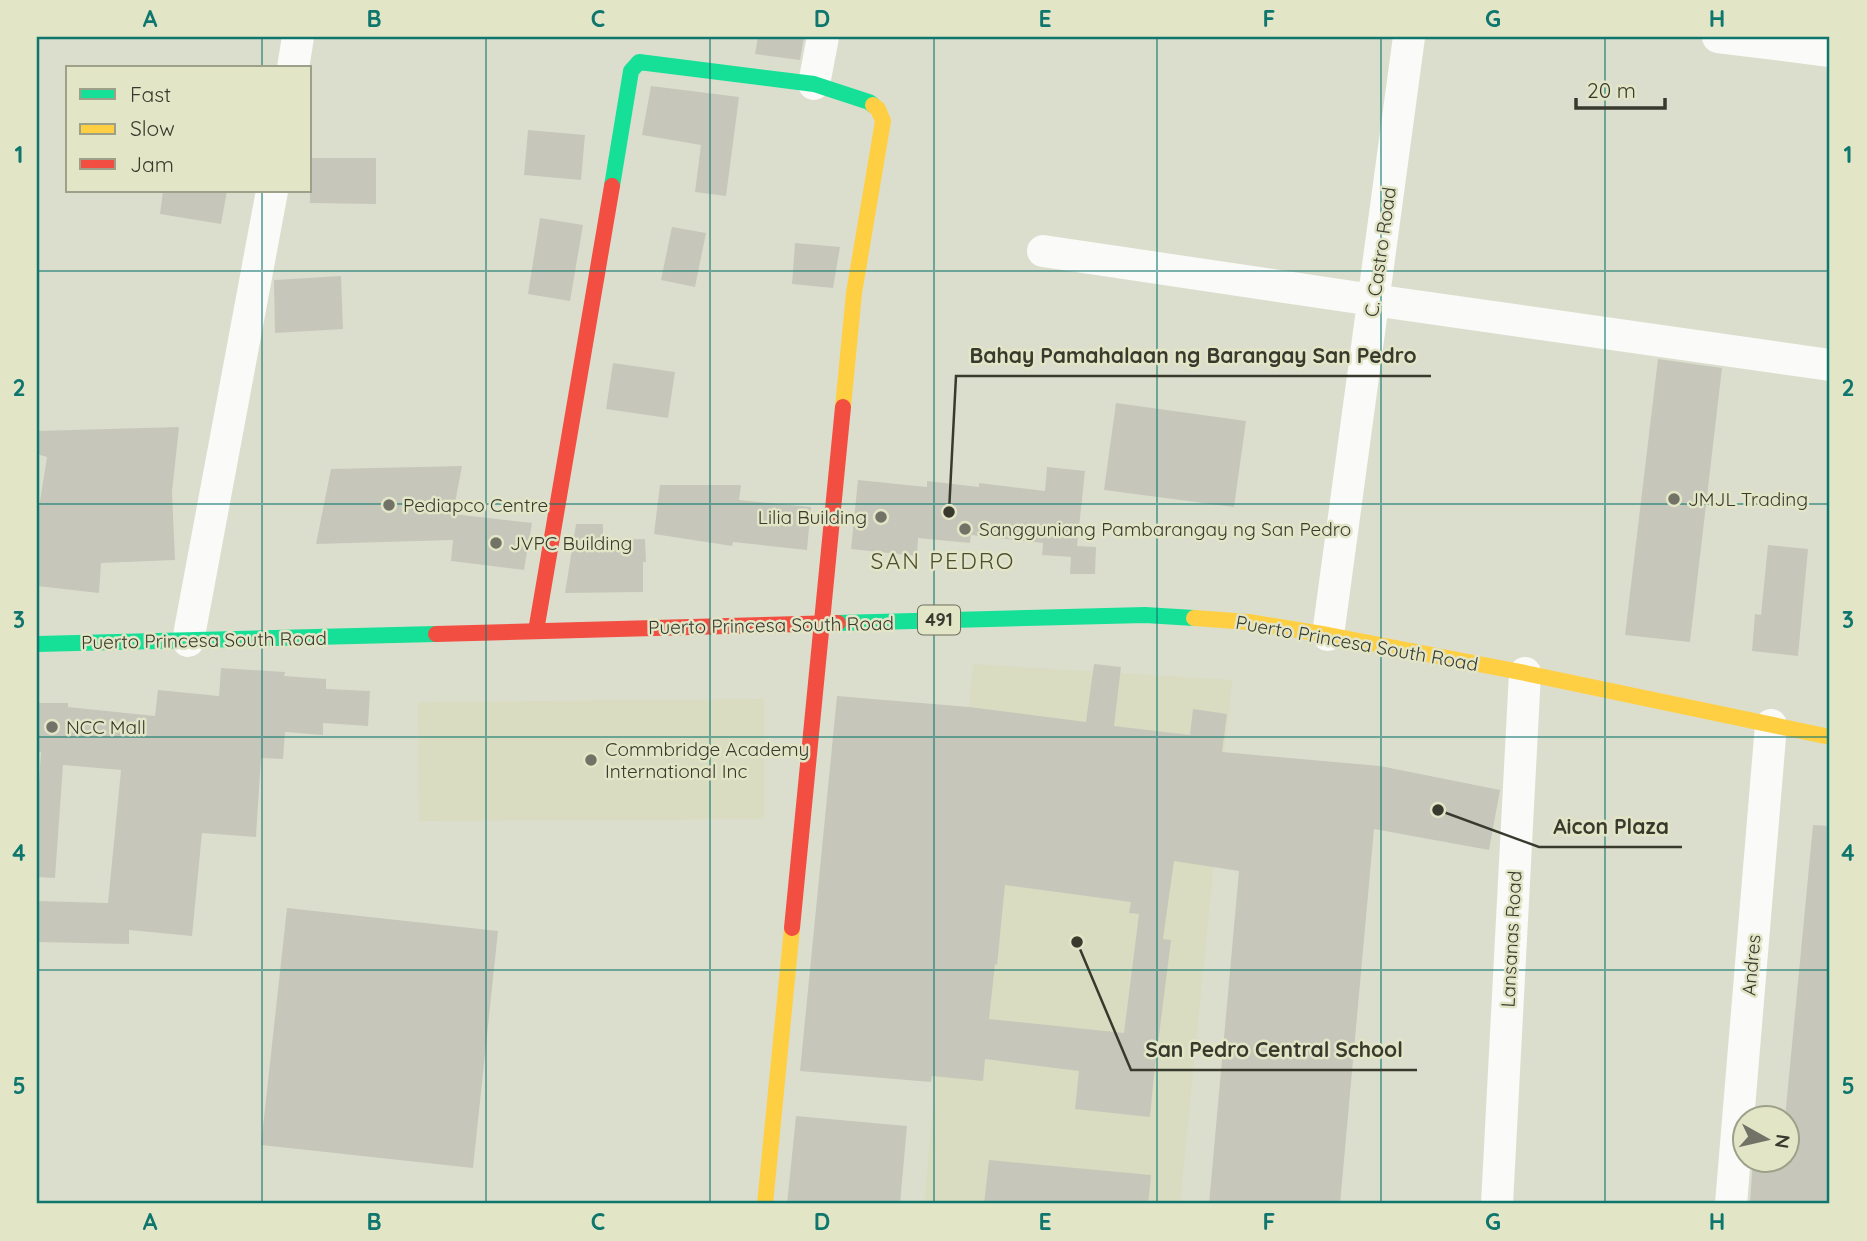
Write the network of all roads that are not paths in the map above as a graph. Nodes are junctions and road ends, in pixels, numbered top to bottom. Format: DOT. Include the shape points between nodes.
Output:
graph roads {
  1 [pos="298,37"];
  2 [pos="823,37"];
  3 [pos="1409,37"];
  4 [pos="1718,37"];
  5 [pos="1830,51"];
  6 [pos="293,66"];
  7 [pos="814,84"];
  8 [pos="272,192"];
  9 [pos="1043,251"];
  10 [pos="1373,300"];
  11 [pos="1830,365"];
  12 [pos="821,623"];
  13 [pos="536,631"];
  14 [pos="1328,635"];
  15 [pos="187,641"];
  16 [pos="37,644"];
  17 [pos="1525,673"];
  18 [pos="1771,725"];
  19 [pos="1830,737"];
  20 [pos="765,1204"];
  21 [pos="1497,1204"];
  22 [pos="1731,1204"];
  1 -- 6 [label="street"];
  2 -- 7 [label="street"];
  3 -- 10 [label="street, C. Castro Road"];
  4 -- 5 [label="street"];
  7 -- 12 [label="street" via="869,102 883,121 854,293"];
  7 -- 13 [label="street" via="639,62 631,71"];
  8 -- 15 [label="street"];
  9 -- 10 [label="street"];
  10 -- 11 [label="street"];
  10 -- 14 [label="street, C. Castro Road"];
  12 -- 13 [label="street, Puerto Princesa South Road / 491"];
  12 -- 14 [label="street, Puerto Princesa South Road / 491" via="1145,615 1249,622"];
  12 -- 20 [label="street"];
  13 -- 15 [label="street, Puerto Princesa South Road / 491"];
  14 -- 17 [label="street, Puerto Princesa South Road / 491"];
  15 -- 16 [label="street, Puerto Princesa South Road / 491"];
  17 -- 18 [label="street, Puerto Princesa South Road / 491"];
  17 -- 21 [label="street, Lansanas Road"];
  18 -- 19 [label="street, Puerto Princesa South Road / 491"];
  18 -- 22 [label="street, Andres"];
}
